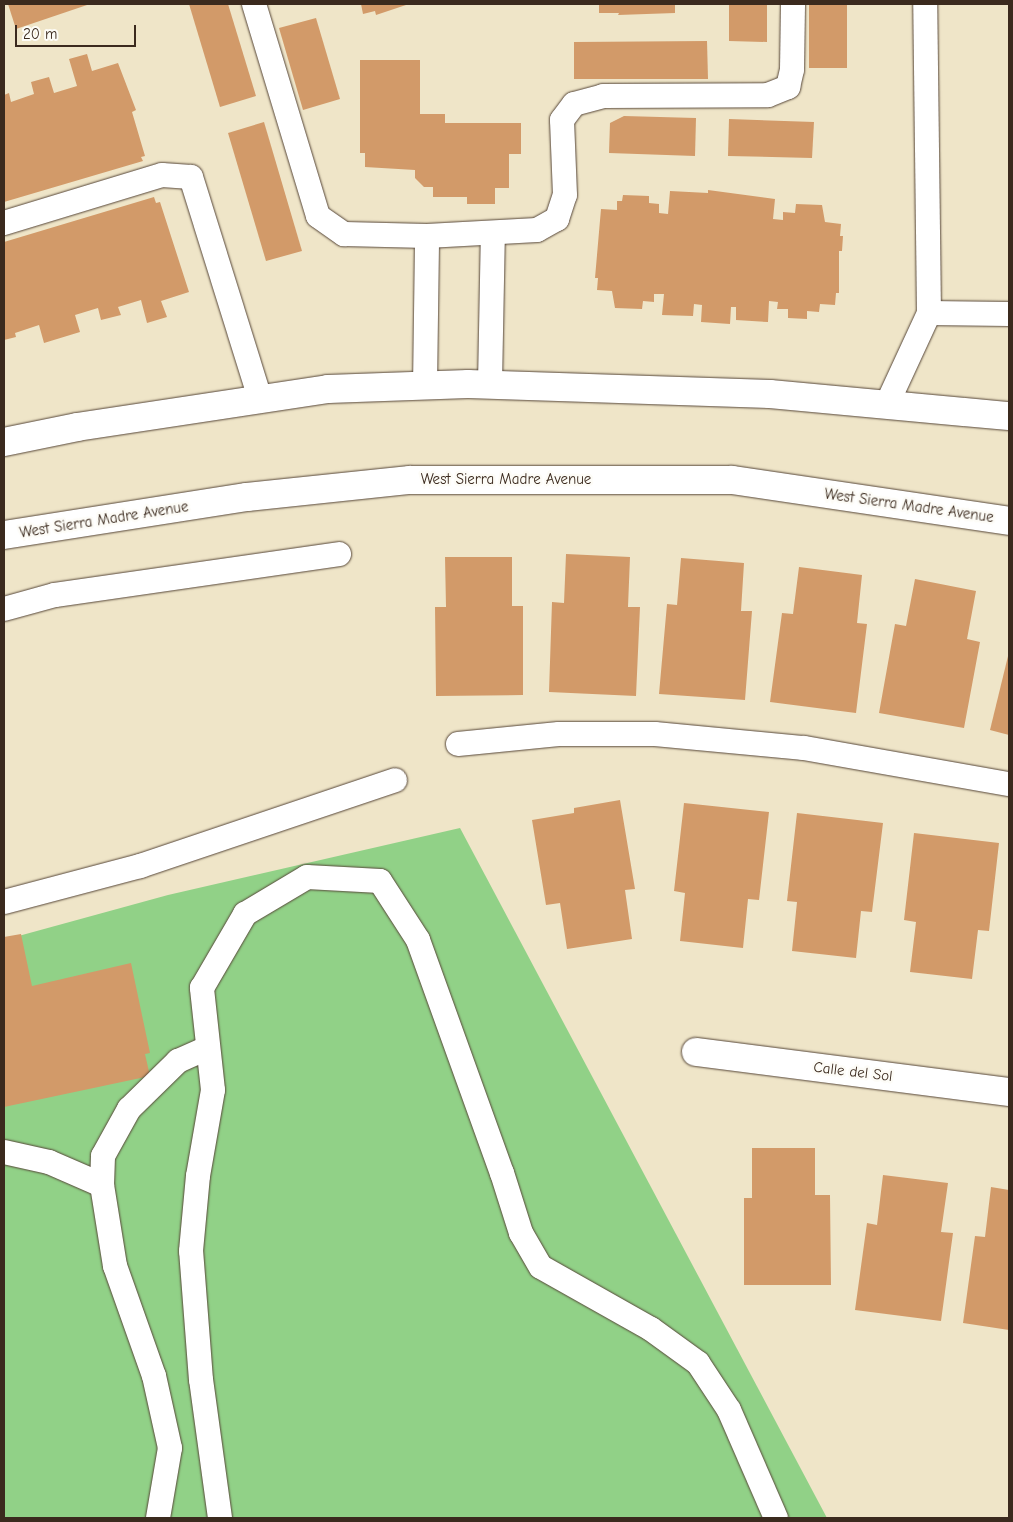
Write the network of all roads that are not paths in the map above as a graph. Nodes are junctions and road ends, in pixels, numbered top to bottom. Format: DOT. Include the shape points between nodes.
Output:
graph roads {
  1 [pos="254,4"];
  2 [pos="793,4"];
  3 [pos="925,4"];
  4 [pos="4,223"];
  5 [pos="493,234"];
  6 [pos="427,236"];
  7 [pos="929,313"];
  8 [pos="1009,314"];
  9 [pos="490,384"];
  10 [pos="425,386"];
  11 [pos="260,399"];
  12 [pos="887,404"];
  13 [pos="1009,416"];
  14 [pos="4,442"];
  15 [pos="1009,521"];
  16 [pos="4,535"];
  17 [pos="339,554"];
  18 [pos="4,609"];
  19 [pos="458,744"];
  20 [pos="395,780"];
  21 [pos="1009,784"];
  22 [pos="4,902"];
  23 [pos="207,1048"];
  24 [pos="696,1052"];
  25 [pos="1009,1092"];
  26 [pos="4,1152"];
  27 [pos="102,1185"];
  28 [pos="158,1518"];
  29 [pos="220,1518"];
  30 [pos="776,1518"];
  1 -- 6 [label="lane" via="318,216 344,234"];
  2 -- 5 [label="lane" via="792,68 788,87 768,95 603,96 574,104 562,120 565,195 557,219 537,230"];
  3 -- 7 [label="lane"];
  4 -- 11 [label="lane" via="162,175 191,177"];
  5 -- 6 [label="lane"];
  5 -- 9 [label="lane"];
  6 -- 10 [label="lane"];
  7 -- 8 [label="lane"];
  7 -- 12 [label="lane"];
  9 -- 10 [label="street"];
  9 -- 12 [label="street" via="770,394"];
  10 -- 11 [label="street" via="328,389"];
  11 -- 14 [label="street"];
  12 -- 13 [label="street"];
  15 -- 16 [label="street, West Sierra Madre Avenue" via="732,480 410,480 247,498"];
  17 -- 18 [label="lane" via="55,595"];
  19 -- 21 [label="lane" via="559,734 655,734 804,748"];
  20 -- 22 [label="lane" via="140,866"];
  23 -- 27 [label="lane" via="178,1061 129,1108 103,1156"];
  23 -- 29 [label="lane" via="213,1090 198,1176 191,1251 201,1380"];
  23 -- 30 [label="lane" via="202,988 245,914 307,876 380,880 418,940 521,1233 540,1267 651,1329 698,1363 729,1410"];
  24 -- 25 [label="street, Calle del Sol"];
  26 -- 27 [label="lane" via="49,1162"];
  27 -- 28 [label="lane" via="115,1266 154,1376 170,1448"];
}
